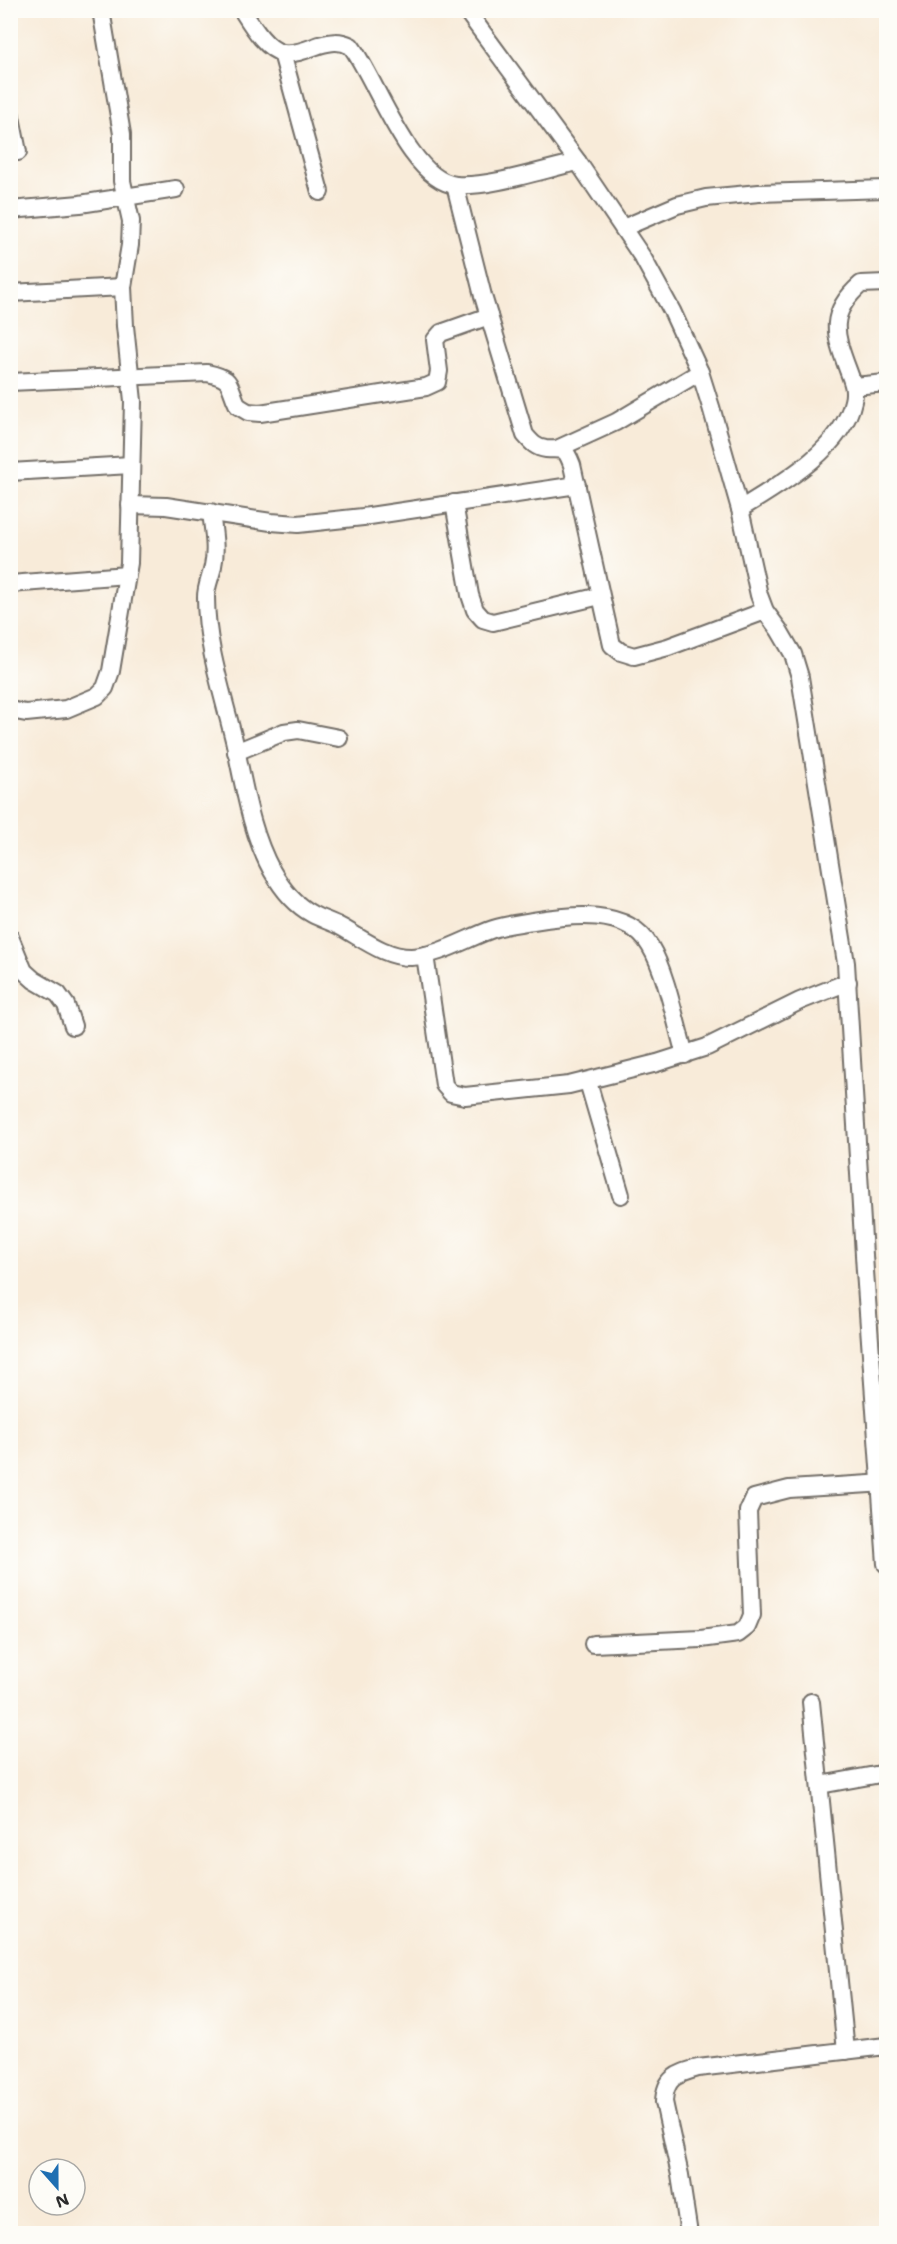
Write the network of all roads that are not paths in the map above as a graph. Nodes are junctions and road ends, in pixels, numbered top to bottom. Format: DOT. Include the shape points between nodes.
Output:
graph roads {
  1 [pos="101,10"];
  2 [pos="242,10"];
  3 [pos="466,10"];
  4 [pos="282,53"];
  5 [pos="10,112"];
  6 [pos="18,153"];
  7 [pos="578,162"];
  8 [pos="455,185"];
  9 [pos="176,189"];
  10 [pos="886,189"];
  11 [pos="320,192"];
  12 [pos="127,197"];
  13 [pos="10,210"];
  14 [pos="622,228"];
  15 [pos="886,283"];
  16 [pos="123,287"];
  17 [pos="10,293"];
  18 [pos="489,316"];
  19 [pos="700,372"];
  20 [pos="130,377"];
  21 [pos="10,382"];
  22 [pos="886,382"];
  23 [pos="854,386"];
  24 [pos="559,448"];
  25 [pos="131,465"];
  26 [pos="10,472"];
  27 [pos="577,485"];
  28 [pos="454,503"];
  29 [pos="130,505"];
  30 [pos="740,509"];
  31 [pos="211,512"];
  32 [pos="127,575"];
  33 [pos="10,584"];
  34 [pos="600,596"];
  35 [pos="765,611"];
  36 [pos="10,710"];
  37 [pos="339,738"];
  38 [pos="236,752"];
  39 [pos="10,937"];
  40 [pos="425,955"];
  41 [pos="848,982"];
  42 [pos="73,1026"];
  43 [pos="685,1055"];
  44 [pos="588,1082"];
  45 [pos="621,1194"];
  46 [pos="883,1483"];
  47 [pos="886,1564"];
  48 [pos="592,1644"];
  49 [pos="812,1702"];
  50 [pos="886,1773"];
  51 [pos="819,1785"];
  52 [pos="886,2046"];
  53 [pos="846,2050"];
  54 [pos="689,2234"];
  1 -- 12 [label="street" via="122,134 122,181"];
  2 -- 4 [label="street" via="269,45"];
  3 -- 7 [label="street"];
  4 -- 8 [label="street" via="331,42 351,46 413,154 441,182"];
  4 -- 11 [label="street"];
  5 -- 6 [label="street"];
  7 -- 8 [label="street" via="484,183"];
  7 -- 14 [label="street"];
  8 -- 18 [label="street"];
  9 -- 12 [label="street"];
  10 -- 14 [label="street" via="706,198 676,205"];
  12 -- 13 [label="street"];
  12 -- 16 [label="street" via="130,245"];
  14 -- 19 [label="street" via="657,282"];
  15 -- 23 [label="street" via="861,284 838,312 837,337"];
  16 -- 17 [label="street"];
  16 -- 20 [label="street"];
  18 -- 20 [label="street" via="441,333 435,340 437,382 426,387 260,413 238,406 223,376 207,373"];
  18 -- 24 [label="street" via="525,435 534,445"];
  19 -- 24 [label="street" via="616,422"];
  19 -- 30 [label="street"];
  20 -- 21 [label="street"];
  20 -- 25 [label="street"];
  22 -- 23 [label="street"];
  23 -- 30 [label="street" via="850,413 807,466"];
  24 -- 27 [label="street" via="567,453"];
  25 -- 26 [label="street"];
  25 -- 29 [label="street"];
  27 -- 28 [label="street"];
  27 -- 34 [label="street"];
  28 -- 31 [label="street" via="298,524"];
  28 -- 34 [label="street" via="470,595 483,619 493,622"];
  29 -- 31 [label="street"];
  29 -- 32 [label="street"];
  30 -- 35 [label="street"];
  31 -- 38 [label="street" via="215,552 208,578 207,616"];
  32 -- 33 [label="street"];
  32 -- 36 [label="street" via="105,688 97,696 66,709 26,713"];
  34 -- 35 [label="street" via="612,645 634,656"];
  35 -- 41 [label="street" via="793,654 800,677"];
  37 -- 38 [label="street" via="310,731 284,732"];
  38 -- 40 [label="street" via="260,843 272,871 295,901 385,952 398,956"];
  39 -- 42 [label="street" via="24,971 58,994"];
  40 -- 43 [label="street" via="495,928 517,924 590,915 624,924 649,944 658,960"];
  40 -- 44 [label="street" via="441,1074 451,1092 465,1096"];
  41 -- 43 [label="street"];
  41 -- 46 [label="street" via="865,1271"];
  43 -- 44 [label="street"];
  44 -- 45 [label="street"];
  46 -- 47 [label="street"];
  46 -- 48 [label="street" via="789,1488 754,1498 748,1511 752,1615 747,1627 738,1634"];
  49 -- 51 [label="street"];
  50 -- 51 [label="street"];
  51 -- 53 [label="street"];
  52 -- 53 [label="street"];
  53 -- 54 [label="street" via="698,2068 672,2078 664,2102"];
}
